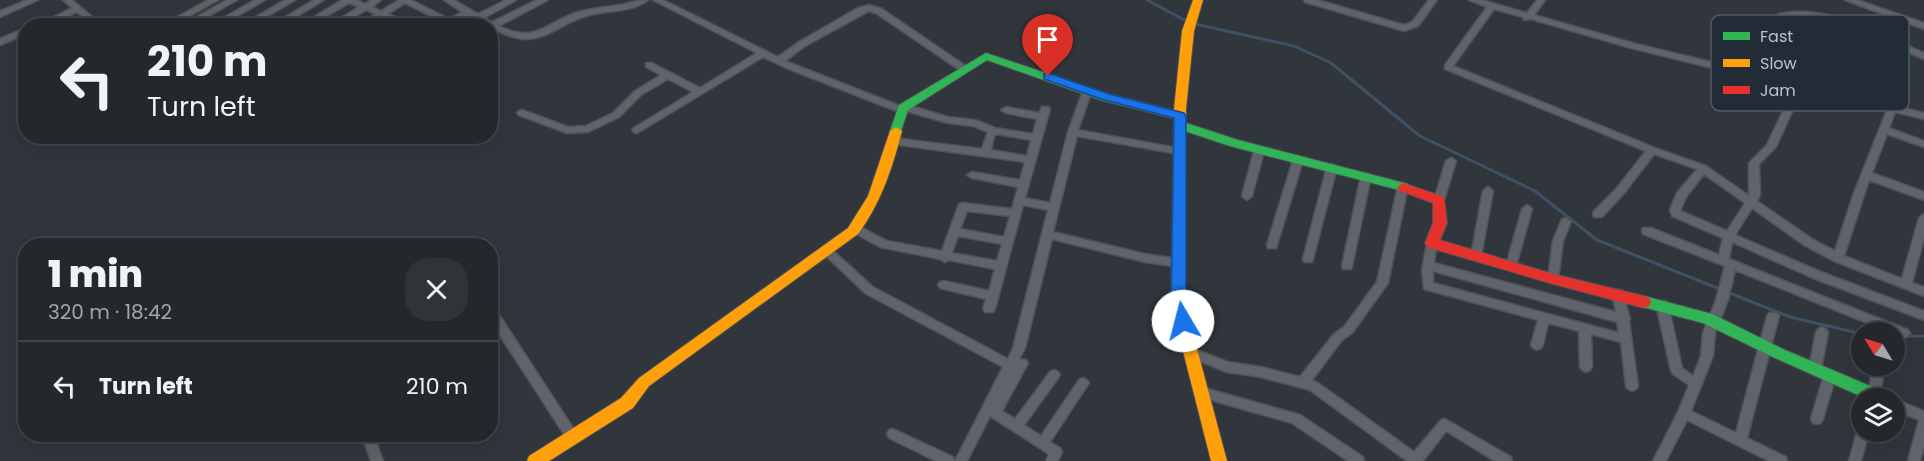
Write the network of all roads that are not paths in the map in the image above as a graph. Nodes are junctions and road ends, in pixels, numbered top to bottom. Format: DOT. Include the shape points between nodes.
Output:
graph roads {
  1 [pos="34,0"];
  2 [pos="67,0"];
  3 [pos="233,0"];
  4 [pos="261,0"];
  5 [pos="291,0"];
  6 [pos="320,0"];
  7 [pos="349,0"];
  8 [pos="377,0"];
  9 [pos="405,0"];
  10 [pos="448,0"];
  11 [pos="512,0"];
  12 [pos="544,0"];
  13 [pos="644,0"];
  14 [pos="657,0"];
  15 [pos="1198,0"];
  16 [pos="1308,0"];
  17 [pos="1433,0"];
  18 [pos="1473,0"];
  19 [pos="1541,0"];
  20 [pos="1799,0"];
  21 [pos="1849,0"];
  22 [pos="872,4"];
  23 [pos="1493,4"];
  24 [pos="206,5"];
  25 [pos="366,6"];
  26 [pos="78,9"];
  27 [pos="469,12"];
  28 [pos="383,13"];
  29 [pos="1799,13"];
  30 [pos="0,14"];
  31 [pos="1788,15"];
  32 [pos="1807,15"];
  33 [pos="1891,15"];
  34 [pos="57,18"];
  35 [pos="89,18"];
  36 [pos="181,18"];
  37 [pos="192,18"];
  38 [pos="228,18"];
  39 [pos="258,18"];
  40 [pos="288,18"];
  41 [pos="317,18"];
  42 [pos="346,18"];
  43 [pos="375,18"];
  44 [pos="394,18"];
  45 [pos="436,18"];
  46 [pos="458,18"];
  47 [pos="478,18"];
  48 [pos="489,18"];
  49 [pos="495,18"];
  50 [pos="1527,18"];
  51 [pos="1909,22"];
  52 [pos="1924,27"];
  53 [pos="498,28"];
  54 [pos="18,34"];
  55 [pos="0,42"];
  56 [pos="1909,50"];
  57 [pos="763,53"];
  58 [pos="1924,56"];
  59 [pos="779,61"];
  60 [pos="1711,64"];
  61 [pos="649,65"];
  62 [pos="964,69"];
  63 [pos="668,75"];
  64 [pos="1087,90"];
  65 [pos="699,92"];
  66 [pos="903,109"];
  67 [pos="1006,110"];
  68 [pos="1788,111"];
  69 [pos="1891,111"];
  70 [pos="1901,111"];
  71 [pos="522,113"];
  72 [pos="1924,116"];
  73 [pos="1180,121"];
  74 [pos="637,130"];
  75 [pos="1884,130"];
  76 [pos="994,131"];
  77 [pos="1073,132"];
  78 [pos="1036,138"];
  79 [pos="893,141"];
  80 [pos="1924,144"];
  81 [pos="1652,150"];
  82 [pos="986,151"];
  83 [pos="1179,151"];
  84 [pos="1259,151"];
  85 [pos="1030,160"];
  86 [pos="1298,160"];
  87 [pos="1451,161"];
  88 [pos="1332,167"];
  89 [pos="1703,168"];
  90 [pos="972,175"];
  91 [pos="1867,175"];
  92 [pos="1366,176"];
  93 [pos="1023,184"];
  94 [pos="1403,186"];
  95 [pos="1488,191"];
  96 [pos="1247,196"];
  97 [pos="1924,196"];
  98 [pos="1019,200"];
  99 [pos="1439,200"];
  100 [pos="1752,201"];
  101 [pos="1055,207"];
  102 [pos="1527,209"];
  103 [pos="1015,213"];
  104 [pos="1598,214"];
  105 [pos="1924,218"];
  106 [pos="1566,222"];
  107 [pos="855,228"];
  108 [pos="1647,231"];
  109 [pos="954,232"];
  110 [pos="1048,234"];
  111 [pos="1729,236"];
  112 [pos="1007,241"];
  113 [pos="1432,243"];
  114 [pos="1272,245"];
  115 [pos="826,251"];
  116 [pos="1476,256"];
  117 [pos="945,258"];
  118 [pos="1838,258"];
  119 [pos="1308,260"];
  120 [pos="1179,262"];
  121 [pos="1727,262"];
  122 [pos="1000,266"];
  123 [pos="1347,266"];
  124 [pos="1428,266"];
  125 [pos="1511,266"];
  126 [pos="1553,279"];
  127 [pos="944,285"];
  128 [pos="1906,285"];
  129 [pos="1924,292"];
  130 [pos="1618,293"];
  131 [pos="992,296"];
  132 [pos="1662,304"];
  133 [pos="989,309"];
  134 [pos="1773,316"];
  135 [pos="1924,316"];
  136 [pos="1544,317"];
  137 [pos="1624,319"];
  138 [pos="1714,321"];
  139 [pos="498,322"];
  140 [pos="1877,322"];
  141 [pos="1585,329"];
  142 [pos="1822,332"];
  143 [pos="1626,339"];
  144 [pos="1537,345"];
  145 [pos="1766,346"];
  146 [pos="1191,353"];
  147 [pos="1016,365"];
  148 [pos="1586,368"];
  149 [pos="1815,369"];
  150 [pos="1054,375"];
  151 [pos="1830,375"];
  152 [pos="1083,383"];
  153 [pos="1303,383"];
  154 [pos="1695,383"];
  155 [pos="1632,386"];
  156 [pos="1857,388"];
  157 [pos="1201,392"];
  158 [pos="1905,409"];
  159 [pos="1684,413"];
  160 [pos="1924,417"];
  161 [pos="1817,419"];
  162 [pos="1924,422"];
  163 [pos="1016,427"];
  164 [pos="893,434"];
  165 [pos="573,438"];
  166 [pos="1740,438"];
  167 [pos="371,442"];
  168 [pos="1860,442"];
  169 [pos="1042,444"];
  170 [pos="1416,460"];
  171 [pos="377,461"];
  172 [pos="535,461"];
  173 [pos="948,461"];
  174 [pos="961,461"];
  175 [pos="1052,461"];
  176 [pos="1219,461"];
  177 [pos="1358,461"];
  178 [pos="1506,461"];
  179 [pos="1659,461"];
  180 [pos="1781,461"];
  181 [pos="1855,461"];
  182 [pos="1914,461"];
  1 -- 30 [label="street"];
  2 -- 26 [label="street"];
  3 -- 24 [label="street"];
  4 -- 38 [label="street"];
  5 -- 39 [label="street"];
  6 -- 40 [label="street"];
  7 -- 25 [label="street"];
  7 -- 41 [label="street"];
  8 -- 25 [label="street"];
  9 -- 28 [label="street"];
  9 -- 45 [label="street"];
  10 -- 27 [label="street"];
  11 -- 48 [label="street"];
  12 -- 49 [label="street"];
  13 -- 53 [label="street" via="623,9 579,15 532,36 515,36"];
  14 -- 57 [label="street"];
  15 -- 73 [label="street" via="1188,31"];
  16 -- 17 [label="street" via="1404,28 1415,24"];
  18 -- 23 [label="street"];
  19 -- 50 [label="street"];
  20 -- 29 [label="street"];
  21 -- 33 [label="street"];
  22 -- 59 [label="street"];
  22 -- 62 [label="street"];
  23 -- 50 [label="street"];
  23 -- 81 [label="street" via="1448,67"];
  24 -- 36 [label="street"];
  24 -- 37 [label="street"];
  25 -- 28 [label="street"];
  25 -- 42 [label="street"];
  26 -- 34 [label="street"];
  26 -- 35 [label="street"];
  27 -- 46 [label="street"];
  27 -- 47 [label="street"];
  28 -- 43 [label="street"];
  28 -- 44 [label="street"];
  29 -- 31 [label="street"];
  29 -- 32 [label="street"];
  50 -- 60 [label="street"];
  51 -- 52 [label="street"];
  54 -- 55 [label="street"];
  56 -- 58 [label="street"];
  57 -- 59 [label="street"];
  57 -- 65 [label="street"];
  59 -- 66 [label="street"];
  61 -- 63 [label="street"];
  62 -- 64 [label="street" via="988,55"];
  62 -- 66 [label="street"];
  63 -- 65 [label="street"];
  63 -- 71 [label="street" via="638,93 616,116 588,129 567,130"];
  64 -- 73 [label="street"];
  64 -- 77 [label="street"];
  65 -- 74 [label="street"];
  66 -- 76 [label="street" via="975,123"];
  66 -- 79 [label="street"];
  67 -- 78 [label="street" via="1043,112"];
  68 -- 100 [label="street" via="1772,146 1754,163"];
  69 -- 75 [label="street"];
  70 -- 72 [label="street"];
  73 -- 83 [label="street"];
  73 -- 84 [label="street" via="1213,140"];
  75 -- 80 [label="street"];
  75 -- 91 [label="street"];
  76 -- 78 [label="street"];
  76 -- 82 [label="street"];
  77 -- 83 [label="street"];
  77 -- 101 [label="street"];
  78 -- 85 [label="street"];
  79 -- 82 [label="street"];
  79 -- 107 [label="street" via="880,188 869,212"];
  81 -- 89 [label="street"];
  81 -- 104 [label="street"];
  82 -- 85 [label="street"];
  83 -- 120 [label="street"];
  84 -- 86 [label="street"];
  84 -- 96 [label="street"];
  85 -- 93 [label="street"];
  86 -- 88 [label="street"];
  86 -- 114 [label="street"];
  87 -- 99 [label="street"];
  88 -- 92 [label="street"];
  88 -- 119 [label="street"];
  89 -- 100 [label="street"];
  89 -- 111 [label="street" via="1681,196 1675,211"];
  90 -- 93 [label="street"];
  91 -- 97 [label="street"];
  91 -- 118 [label="street"];
  92 -- 94 [label="street"];
  92 -- 123 [label="street"];
  93 -- 98 [label="street"];
  94 -- 99 [label="street"];
  94 -- 153 [label="street" via="1382,283"];
  95 -- 116 [label="street"];
  98 -- 101 [label="street"];
  98 -- 103 [label="street"];
  99 -- 113 [label="street" via="1440,223"];
  100 -- 111 [label="street"];
  100 -- 118 [label="street" via="1808,242"];
  101 -- 110 [label="street"];
  102 -- 125 [label="street"];
  103 -- 109 [label="street" via="965,206"];
  103 -- 112 [label="street"];
  105 -- 128 [label="street"];
  106 -- 126 [label="street" via="1558,241"];
  107 -- 115 [label="street"];
  107 -- 117 [label="street" via="879,243"];
  108 -- 121 [label="street"];
  109 -- 112 [label="street"];
  109 -- 117 [label="street"];
  110 -- 120 [label="street" via="1145,258"];
  110 -- 147 [label="street"];
  111 -- 121 [label="street"];
  111 -- 135 [label="street"];
  112 -- 122 [label="street"];
  113 -- 116 [label="street"];
  113 -- 124 [label="street"];
  115 -- 147 [label="street" via="869,291"];
  115 -- 165 [label="street" via="644,381 632,399"];
  116 -- 125 [label="street"];
  117 -- 122 [label="street"];
  118 -- 128 [label="street"];
  120 -- 146 [label="street" via="1179,304"];
  121 -- 138 [label="street" via="1722,300"];
  121 -- 140 [label="street"];
  122 -- 131 [label="street"];
  124 -- 136 [label="street" via="1428,286"];
  124 -- 137 [label="street"];
  125 -- 126 [label="street"];
  126 -- 130 [label="street"];
  127 -- 131 [label="street"];
  128 -- 129 [label="street"];
  130 -- 132 [label="street"];
  130 -- 137 [label="street"];
  131 -- 133 [label="street"];
  132 -- 138 [label="street"];
  132 -- 154 [label="street" via="1677,371"];
  134 -- 145 [label="street"];
  136 -- 141 [label="street"];
  136 -- 144 [label="street"];
  137 -- 143 [label="street"];
  138 -- 145 [label="street"];
  138 -- 154 [label="street" via="1707,356"];
  139 -- 165 [label="street"];
  141 -- 143 [label="street"];
  141 -- 148 [label="street"];
  142 -- 149 [label="street"];
  143 -- 155 [label="street"];
  145 -- 149 [label="street"];
  145 -- 166 [label="street"];
  146 -- 153 [label="street" via="1227,367"];
  146 -- 157 [label="street"];
  147 -- 163 [label="street" via="994,411"];
  147 -- 174 [label="street"];
  149 -- 151 [label="street"];
  150 -- 163 [label="street"];
  151 -- 156 [label="street"];
  151 -- 161 [label="street"];
  152 -- 169 [label="street"];
  153 -- 170 [label="street" via="1314,386"];
  154 -- 159 [label="street"];
  157 -- 176 [label="street"];
  157 -- 177 [label="street" via="1296,419"];
  158 -- 160 [label="street"];
  159 -- 166 [label="street"];
  159 -- 179 [label="street"];
  162 -- 182 [label="street"];
  163 -- 169 [label="street"];
  164 -- 173 [label="street"];
  165 -- 172 [label="street"];
  166 -- 180 [label="street"];
  167 -- 171 [label="street"];
  168 -- 181 [label="street"];
  169 -- 175 [label="street" via="1056,453"];
  170 -- 178 [label="street" via="1445,424"];
}
